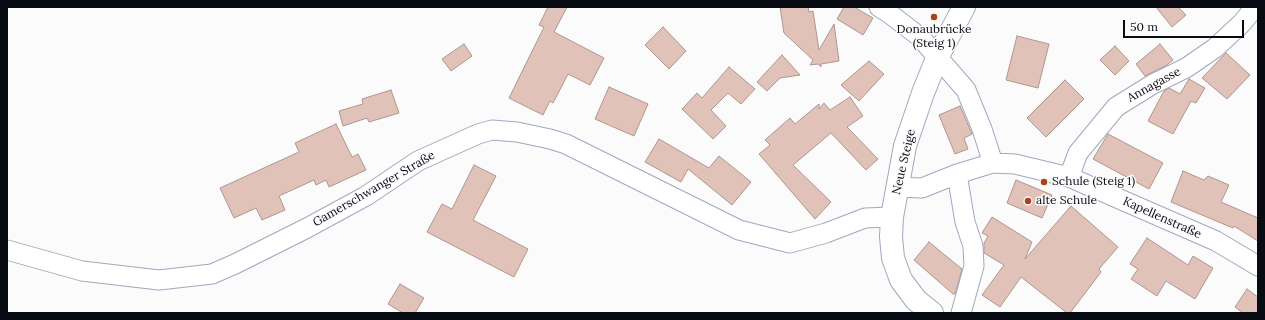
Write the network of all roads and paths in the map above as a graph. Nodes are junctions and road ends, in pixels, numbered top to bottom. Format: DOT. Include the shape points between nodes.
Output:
graph roads {
  1 [pos="879,7"];
  2 [pos="964,7"];
  3 [pos="1255,7"];
  4 [pos="938,56"];
  5 [pos="993,163"];
  6 [pos="957,174"];
  7 [pos="1070,177"];
  8 [pos="897,187"];
  9 [pos="892,217"];
  10 [pos="7,250"];
  11 [pos="1258,266"];
  12 [pos="932,313"];
  13 [pos="962,313"];
  1 -- 4 [label="street" via="920,37"];
  2 -- 4 [label="main road, Neue Steige"];
  3 -- 7 [label="street, Annagasse" via="1215,48 1186,68 1153,84 1116,107 1078,153"];
  4 -- 5 [label="street" via="966,90"];
  4 -- 8 [label="main road, Neue Steige" via="905,146"];
  5 -- 6 [label="street, Kapellenstraße"];
  5 -- 7 [label="street, Kapellenstraße" via="1015,164"];
  6 -- 8 [label="street, Kapellenstraße" via="922,188"];
  6 -- 13 [label="street" via="965,222 973,246 974,266"];
  7 -- 11 [label="street, Kapellenstraße" via="1216,241"];
  8 -- 9 [label="main road, Neue Steige"];
  9 -- 10 [label="street, Gamerschwanger Straße" via="865,218 790,243 739,230 566,144 517,132 492,130 418,160 366,196 212,274 159,280 82,271"];
  9 -- 12 [label="main road, Neue Steige" via="893,258 901,280 916,300"];
}
